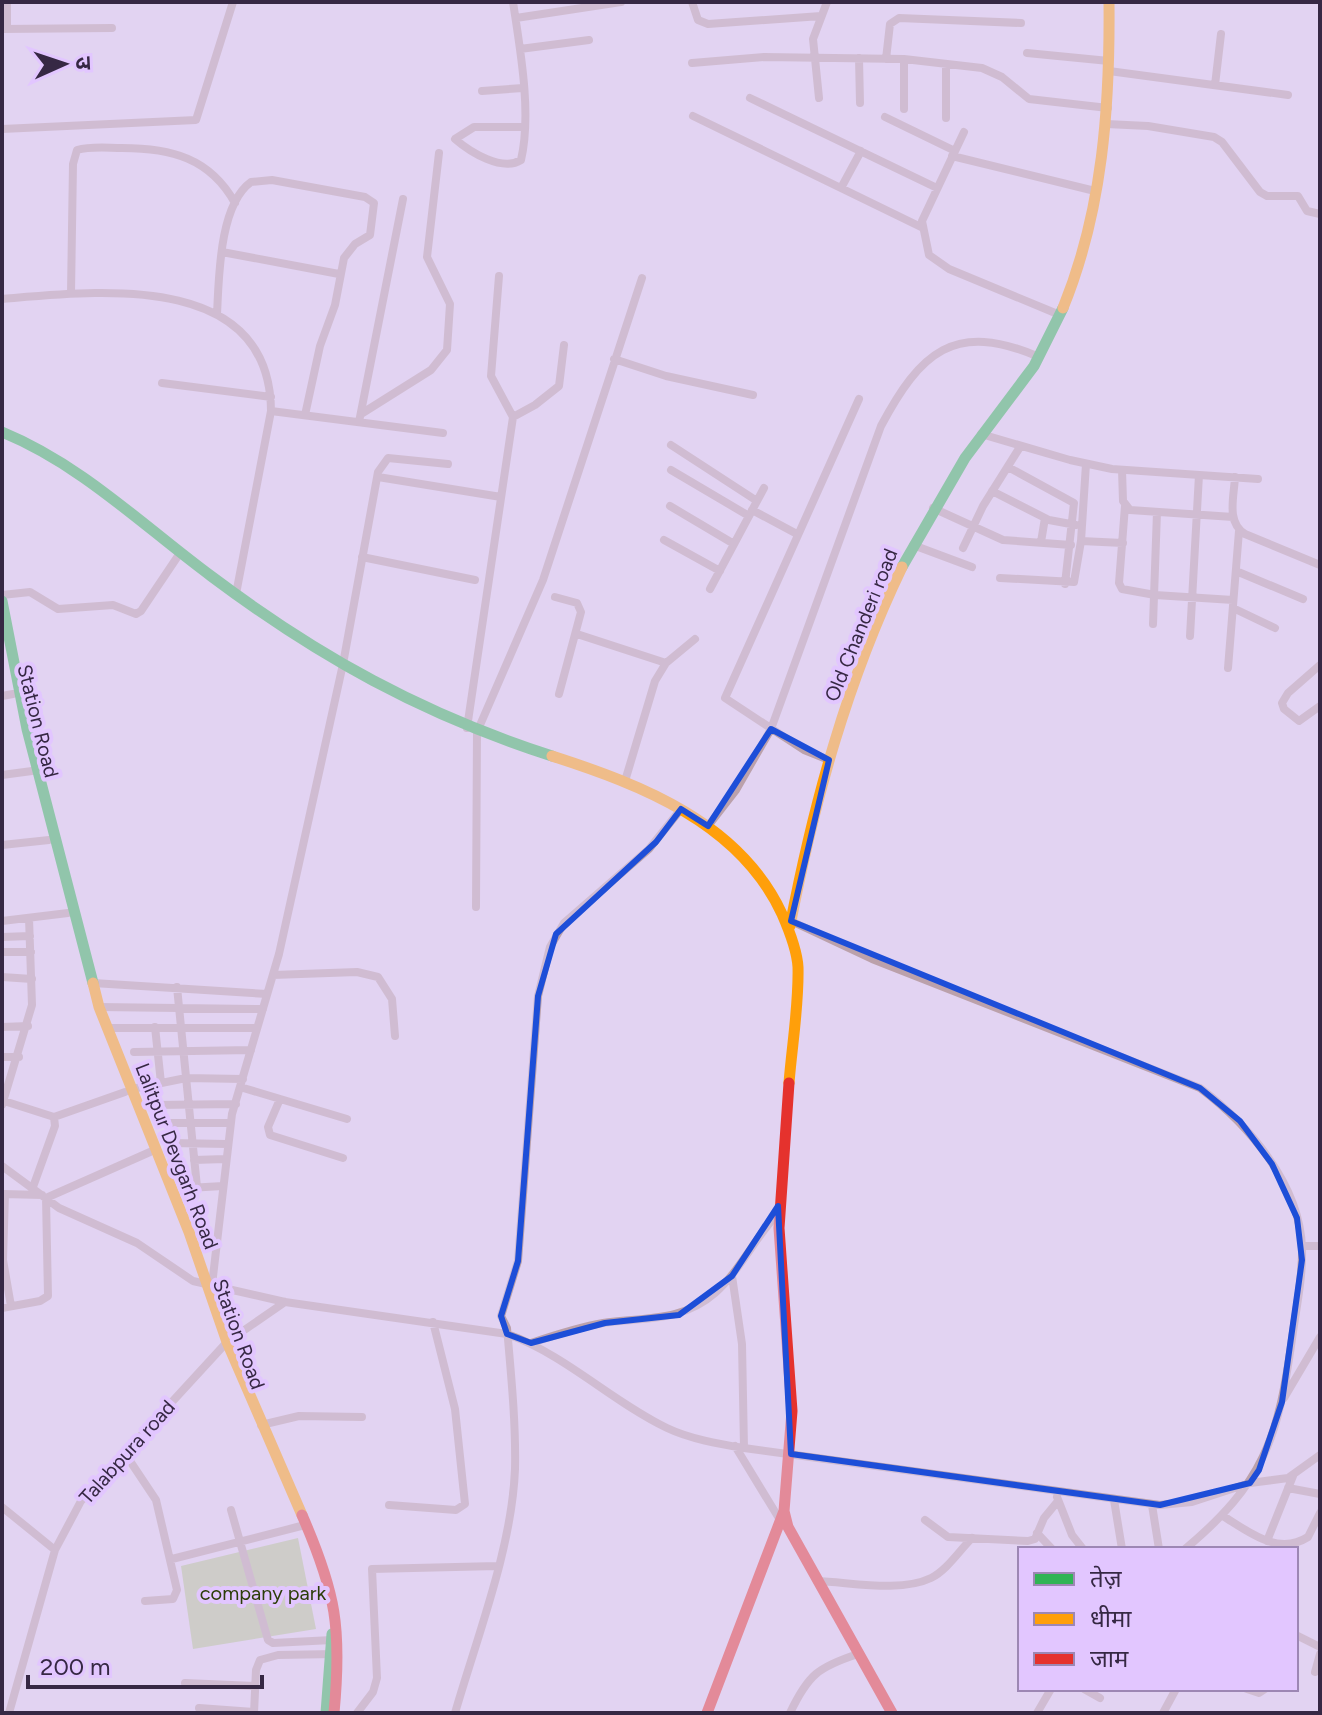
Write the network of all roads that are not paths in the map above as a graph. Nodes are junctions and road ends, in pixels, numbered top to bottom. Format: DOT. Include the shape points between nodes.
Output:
graph roads {
  1 [pos="7,2"];
  2 [pos="233,2"];
  3 [pos="513,2"];
  4 [pos="621,2"];
  5 [pos="692,2"];
  6 [pos="827,2"];
  7 [pos="1109,2"];
  8 [pos="821,16"];
  9 [pos="516,18"];
  10 [pos="1021,23"];
  11 [pos="112,28"];
  12 [pos="4,29"];
  13 [pos="1221,34"];
  14 [pos="589,40"];
  15 [pos="520,49"];
  16 [pos="1027,53"];
  17 [pos="815,57"];
  18 [pos="859,58"];
  19 [pos="886,59"];
  20 [pos="904,59"];
  21 [pos="692,63"];
  22 [pos="946,64"];
  23 [pos="1109,66"];
  24 [pos="1215,85"];
  25 [pos="523,88"];
  26 [pos="482,91"];
  27 [pos="1288,95"];
  28 [pos="750,98"];
  29 [pos="819,98"];
  30 [pos="860,103"];
  31 [pos="1108,108"];
  32 [pos="904,109"];
  33 [pos="693,116"];
  34 [pos="885,117"];
  35 [pos="946,118"];
  36 [pos="1106,124"];
  37 [pos="523,127"];
  38 [pos="2,129"];
  39 [pos="964,132"];
  40 [pos="861,151"];
  41 [pos="439,153"];
  42 [pos="954,153"];
  43 [pos="841,188"];
  44 [pos="937,188"];
  45 [pos="1095,191"];
  46 [pos="403,199"];
  47 [pos="235,203"];
  48 [pos="1320,214"];
  49 [pos="923,228"];
  50 [pos="222,252"];
  51 [pos="339,274"];
  52 [pos="499,276"];
  53 [pos="642,278"];
  54 [pos="71,293"];
  55 [pos="2,299"];
  56 [pos="217,314"];
  57 [pos="1060,315"];
  58 [pos="564,345"];
  59 [pos="614,359"];
  60 [pos="1036,362"];
  61 [pos="162,383"];
  62 [pos="753,395"];
  63 [pos="271,397"];
  64 [pos="859,399"];
  65 [pos="271,411"];
  66 [pos="305,415"];
  67 [pos="513,417"];
  68 [pos="360,418"];
  69 [pos="443,433"];
  70 [pos="981,434"];
  71 [pos="4,435"];
  72 [pos="671,445"];
  73 [pos="1020,447"];
  74 [pos="448,464"];
  75 [pos="1086,464"];
  76 [pos="1008,467"];
  77 [pos="671,470"];
  78 [pos="1122,470"];
  79 [pos="1199,475"];
  80 [pos="378,477"];
  81 [pos="1235,477"];
  82 [pos="1258,479"];
  83 [pos="764,488"];
  84 [pos="992,491"];
  85 [pos="501,497"];
  86 [pos="757,501"];
  87 [pos="670,506"];
  88 [pos="1125,506"];
  89 [pos="933,508"];
  90 [pos="1157,512"];
  91 [pos="751,513"];
  92 [pos="1197,515"];
  93 [pos="1233,517"];
  94 [pos="1045,518"];
  95 [pos="1078,526"];
  96 [pos="972,528"];
  97 [pos="1239,531"];
  98 [pos="797,534"];
  99 [pos="664,540"];
  100 [pos="1081,541"];
  101 [pos="1041,542"];
  102 [pos="1123,543"];
  103 [pos="734,544"];
  104 [pos="913,545"];
  105 [pos="1071,545"];
  106 [pos="963,548"];
  107 [pos="180,553"];
  108 [pos="362,557"];
  109 [pos="1320,565"];
  110 [pos="972,567"];
  111 [pos="720,571"];
  112 [pos="1236,571"];
  113 [pos="1000,578"];
  114 [pos="475,580"];
  115 [pos="1065,584"];
  116 [pos="710,589"];
  117 [pos="236,594"];
  118 [pos="2,595"];
  119 [pos="1155,595"];
  120 [pos="555,597"];
  121 [pos="1192,598"];
  122 [pos="1303,599"];
  123 [pos="2,601"];
  124 [pos="1233,604"];
  125 [pos="1153,624"];
  126 [pos="1275,628"];
  127 [pos="577,634"];
  128 [pos="1190,636"];
  129 [pos="695,639"];
  130 [pos="2,645"];
  131 [pos="666,663"];
  132 [pos="343,664"];
  133 [pos="1320,665"];
  134 [pos="1228,668"];
  135 [pos="559,694"];
  136 [pos="7,695"];
  137 [pos="1320,706"];
  138 [pos="771,729"];
  139 [pos="472,730"];
  140 [pos="829,760"];
  141 [pos="32,771"];
  142 [pos="2,775"];
  143 [pos="625,781"];
  144 [pos="686,812"];
  145 [pos="708,826"];
  146 [pos="49,840"];
  147 [pos="2,845"];
  148 [pos="476,907"];
  149 [pos="68,913"];
  150 [pos="29,918"];
  151 [pos="2,921"];
  152 [pos="790,924"];
  153 [pos="30,936"];
  154 [pos="2,937"];
  155 [pos="2,952"];
  156 [pos="31,952"];
  157 [pos="273,975"];
  158 [pos="2,977"];
  159 [pos="32,979"];
  160 [pos="93,983"];
  161 [pos="177,987"];
  162 [pos="267,994"];
  163 [pos="99,1007"];
  164 [pos="179,1007"];
  165 [pos="263,1009"];
  166 [pos="28,1026"];
  167 [pos="181,1026"];
  168 [pos="2,1027"];
  169 [pos="155,1027"];
  170 [pos="107,1028"];
  171 [pos="257,1028"];
  172 [pos="395,1036"];
  173 [pos="251,1050"];
  174 [pos="134,1052"];
  175 [pos="158,1052"];
  176 [pos="183,1052"];
  177 [pos="2,1057"];
  178 [pos="19,1057"];
  179 [pos="186,1078"];
  180 [pos="161,1083"];
  181 [pos="242,1083"];
  182 [pos="128,1090"];
  183 [pos="280,1099"];
  184 [pos="3,1103"];
  185 [pos="236,1104"];
  186 [pos="156,1105"];
  187 [pos="188,1105"];
  188 [pos="54,1117"];
  189 [pos="347,1119"];
  190 [pos="162,1123"];
  191 [pos="190,1123"];
  192 [pos="231,1123"];
  193 [pos="171,1143"];
  194 [pos="192,1143"];
  195 [pos="227,1144"];
  196 [pos="150,1152"];
  197 [pos="343,1158"];
  198 [pos="225,1159"];
  199 [pos="194,1160"];
  200 [pos="2,1166"];
  201 [pos="223,1186"];
  202 [pos="33,1187"];
  203 [pos="3,1194"];
  204 [pos="44,1196"];
  205 [pos="780,1210"];
  206 [pos="1302,1246"];
  207 [pos="1320,1246"];
  208 [pos="2,1260"];
  209 [pos="732,1276"];
  210 [pos="206,1283"];
  211 [pos="285,1302"];
  212 [pos="6,1307"];
  213 [pos="433,1322"];
  214 [pos="507,1334"];
  215 [pos="1320,1337"];
  216 [pos="531,1343"];
  217 [pos="225,1346"];
  218 [pos="1282,1402"];
  219 [pos="362,1417"];
  220 [pos="261,1425"];
  221 [pos="740,1447"];
  222 [pos="124,1452"];
  223 [pos="791,1454"];
  224 [pos="1320,1455"];
  225 [pos="1294,1475"];
  226 [pos="1250,1483"];
  227 [pos="1288,1488"];
  228 [pos="1320,1494"];
  229 [pos="1057,1496"];
  230 [pos="1114,1500"];
  231 [pos="389,1505"];
  232 [pos="1152,1505"];
  233 [pos="2,1507"];
  234 [pos="231,1510"];
  235 [pos="1320,1513"];
  236 [pos="782,1516"];
  237 [pos="1223,1516"];
  238 [pos="925,1520"];
  239 [pos="301,1526"];
  240 [pos="1037,1533"];
  241 [pos="972,1538"];
  242 [pos="240,1541"];
  243 [pos="1267,1541"];
  244 [pos="1050,1547"];
  245 [pos="1081,1547"];
  246 [pos="1122,1547"];
  247 [pos="1159,1547"];
  248 [pos="1190,1547"];
  249 [pos="55,1550"];
  250 [pos="172,1559"];
  251 [pos="497,1566"];
  252 [pos="817,1581"];
  253 [pos="145,1601"];
  254 [pos="1298,1636"];
  255 [pos="332,1640"];
  256 [pos="1320,1647"];
  257 [pos="336,1654"];
  258 [pos="858,1654"];
  259 [pos="1320,1654"];
  260 [pos="1315,1672"];
  261 [pos="185,1683"];
  262 [pos="255,1686"];
  263 [pos="1050,1691"];
  264 [pos="1088,1691"];
  265 [pos="1175,1691"];
  266 [pos="1100,1698"];
  267 [pos="199,1708"];
  268 [pos="254,1712"];
  269 [pos="9,1713"];
  270 [pos="326,1713"];
  271 [pos="334,1713"];
  272 [pos="357,1713"];
  273 [pos="455,1713"];
  274 [pos="707,1713"];
  275 [pos="790,1713"];
  276 [pos="892,1713"];
  277 [pos="1037,1713"];
  278 [pos="1163,1713"];
  1 -- 12 [label="street"];
  2 -- 38 [label="street" via="196,120"];
  3 -- 9 [label="street"];
  4 -- 9 [label="street"];
  5 -- 8 [label="street" via="698,20 708,24"];
  6 -- 8 [label="street"];
  7 -- 23 [label="street, Old Chanderi road"];
  8 -- 17 [label="street" via="814,29"];
  9 -- 15 [label="street"];
  10 -- 19 [label="street" via="899,18 890,24"];
  11 -- 12 [label="street"];
  13 -- 24 [label="street"];
  14 -- 15 [label="street"];
  15 -- 25 [label="street"];
  16 -- 23 [label="street"];
  17 -- 18 [label="street"];
  17 -- 21 [label="street"];
  17 -- 29 [label="street"];
  18 -- 19 [label="street"];
  18 -- 30 [label="street"];
  19 -- 20 [label="street"];
  20 -- 22 [label="street"];
  20 -- 32 [label="street"];
  22 -- 31 [label="street" via="992,72 1029,99"];
  22 -- 35 [label="street"];
  23 -- 24 [label="street"];
  23 -- 31 [label="street, Old Chanderi road"];
  24 -- 27 [label="street"];
  25 -- 26 [label="street"];
  25 -- 37 [label="street"];
  28 -- 40 [label="street"];
  31 -- 36 [label="street, Old Chanderi road"];
  33 -- 43 [label="street"];
  34 -- 42 [label="street"];
  36 -- 45 [label="street, Old Chanderi road"];
  36 -- 48 [label="street" via="1214,137 1260,192 1298,196 1311,213"];
  37 -- 37 [label="street" via="523,155 514,164 483,157 455,139 474,127"];
  39 -- 42 [label="street"];
  40 -- 43 [label="street"];
  40 -- 44 [label="street"];
  41 -- 68 [label="street" via="427,257 450,304 447,350 431,370"];
  42 -- 44 [label="street"];
  42 -- 45 [label="street"];
  43 -- 49 [label="street"];
  44 -- 49 [label="street"];
  45 -- 57 [label="street, Old Chanderi road" via="1079,267"];
  46 -- 68 [label="street"];
  47 -- 50 [label="street"];
  47 -- 51 [label="street" via="245,186 265,179 370,200 375,209 372,231 349,250"];
  47 -- 54 [label="street" via="222,182 181,154 152,148 77,150"];
  49 -- 57 [label="street" via="925,245 938,263"];
  50 -- 51 [label="street"];
  50 -- 56 [label="street"];
  51 -- 66 [label="street"];
  52 -- 67 [label="street" via="491,376"];
  53 -- 59 [label="street"];
  54 -- 55 [label="street"];
  54 -- 56 [label="street" via="163,295"];
  56 -- 63 [label="street" via="256,353"];
  57 -- 60 [label="street, Old Chanderi road"];
  58 -- 67 [label="street" via="559,386"];
  59 -- 62 [label="street"];
  59 -- 139 [label="street" via="543,580"];
  60 -- 70 [label="street, Old Chanderi road"];
  60 -- 138 [label="street" via="999,341 968,342 936,355 903,385 881,426"];
  61 -- 63 [label="street"];
  63 -- 65 [label="street"];
  64 -- 98 [label="street"];
  65 -- 66 [label="street"];
  65 -- 117 [label="street"];
  66 -- 68 [label="street"];
  67 -- 85 [label="street"];
  68 -- 69 [label="street"];
  70 -- 73 [label="street"];
  70 -- 89 [label="street, Old Chanderi road"];
  71 -- 107 [label="street" via="47,451 92,480"];
  72 -- 86 [label="street"];
  73 -- 75 [label="street"];
  73 -- 76 [label="street"];
  74 -- 80 [label="street" via="388,458"];
  75 -- 78 [label="street"];
  75 -- 95 [label="street"];
  76 -- 84 [label="street"];
  76 -- 95 [label="street" via="1073,500"];
  77 -- 91 [label="street"];
  78 -- 79 [label="street"];
  78 -- 88 [label="street"];
  79 -- 81 [label="street"];
  79 -- 92 [label="street"];
  80 -- 85 [label="street"];
  80 -- 108 [label="street"];
  81 -- 82 [label="street"];
  81 -- 93 [label="street"];
  83 -- 86 [label="street"];
  84 -- 94 [label="street"];
  84 -- 96 [label="street"];
  85 -- 139 [label="street"];
  86 -- 91 [label="street"];
  87 -- 103 [label="street"];
  88 -- 90 [label="street"];
  88 -- 102 [label="street"];
  89 -- 96 [label="street"];
  89 -- 104 [label="street, Old Chanderi road"];
  90 -- 92 [label="street"];
  90 -- 119 [label="street"];
  91 -- 98 [label="street"];
  91 -- 103 [label="street"];
  92 -- 93 [label="street"];
  92 -- 121 [label="street"];
  93 -- 97 [label="street"];
  94 -- 95 [label="street"];
  94 -- 101 [label="street"];
  95 -- 100 [label="street"];
  95 -- 105 [label="street"];
  96 -- 101 [label="street" via="1003,540"];
  96 -- 106 [label="street"];
  97 -- 109 [label="street"];
  97 -- 112 [label="street"];
  98 -- 138 [label="street" via="726,694 727,702"];
  99 -- 111 [label="street"];
  100 -- 102 [label="street"];
  100 -- 115 [label="street" via="1075,580"];
  101 -- 105 [label="street"];
  102 -- 119 [label="street" via="1120,587"];
  103 -- 111 [label="street"];
  104 -- 110 [label="street"];
  104 -- 140 [label="street, Old Chanderi road" via="881,615"];
  105 -- 115 [label="street"];
  107 -- 117 [label="street"];
  107 -- 118 [label="street" via="136,614 113,605 58,609 30,592"];
  108 -- 114 [label="street"];
  108 -- 132 [label="street"];
  111 -- 116 [label="street"];
  112 -- 122 [label="street"];
  112 -- 124 [label="street"];
  113 -- 115 [label="street"];
  117 -- 132 [label="street"];
  119 -- 121 [label="street"];
  119 -- 125 [label="street"];
  120 -- 127 [label="street" via="580,608"];
  121 -- 124 [label="street"];
  121 -- 128 [label="street"];
  123 -- 160 [label="street, Lalitpur Devgarh Road" via="27,729"];
  124 -- 126 [label="street"];
  124 -- 134 [label="street"];
  127 -- 131 [label="street"];
  127 -- 135 [label="street"];
  129 -- 131 [label="street"];
  130 -- 136 [label="street, Station Road"];
  131 -- 143 [label="street" via="655,681"];
  132 -- 139 [label="street"];
  132 -- 157 [label="street"];
  133 -- 137 [label="street" via="1282,703 1299,721"];
  136 -- 141 [label="street, Station Road"];
  138 -- 140 [label="street"];
  138 -- 145 [label="street"];
  139 -- 143 [label="street"];
  139 -- 148 [label="street"];
  140 -- 152 [label="street, Old Chanderi road"];
  141 -- 142 [label="street"];
  141 -- 146 [label="street, Station Road"];
  143 -- 144 [label="street"];
  144 -- 145 [label="street"];
  144 -- 214 [label="street" via="564,923 550,947 538,996 518,1261 503,1320"];
  145 -- 152 [label="street" via="760,875"];
  146 -- 147 [label="street"];
  146 -- 149 [label="street, Station Road"];
  149 -- 150 [label="street"];
  149 -- 182 [label="street, Station Road" via="90,996"];
  150 -- 151 [label="street"];
  150 -- 153 [label="street"];
  152 -- 205 [label="street" via="799,986"];
  152 -- 206 [label="street" via="1200,1088 1240,1121 1272,1164 1287,1191"];
  153 -- 154 [label="street"];
  153 -- 156 [label="street"];
  155 -- 156 [label="street"];
  156 -- 159 [label="street"];
  157 -- 162 [label="street"];
  157 -- 172 [label="street" via="357,972 378,977 392,999"];
  158 -- 159 [label="street"];
  159 -- 166 [label="street"];
  160 -- 161 [label="street"];
  160 -- 163 [label="street, Lalitpur Devgarh Road"];
  161 -- 162 [label="street"];
  161 -- 164 [label="street"];
  162 -- 165 [label="street"];
  163 -- 164 [label="street"];
  163 -- 170 [label="street, Lalitpur Devgarh Road"];
  164 -- 165 [label="street"];
  164 -- 167 [label="street"];
  165 -- 171 [label="street"];
  166 -- 168 [label="street"];
  166 -- 178 [label="street"];
  167 -- 169 [label="street"];
  167 -- 171 [label="street"];
  167 -- 176 [label="street"];
  169 -- 170 [label="street"];
  169 -- 175 [label="street"];
  170 -- 182 [label="street, Lalitpur Devgarh Road"];
  171 -- 173 [label="street"];
  173 -- 176 [label="street"];
  173 -- 181 [label="street"];
  174 -- 175 [label="street"];
  175 -- 176 [label="street"];
  175 -- 180 [label="street"];
  176 -- 179 [label="street"];
  177 -- 178 [label="street"];
  178 -- 184 [label="street"];
  179 -- 180 [label="street"];
  179 -- 181 [label="street"];
  179 -- 187 [label="street"];
  180 -- 182 [label="street"];
  181 -- 183 [label="street"];
  181 -- 185 [label="street"];
  182 -- 188 [label="street"];
  182 -- 196 [label="street, Station Road"];
  182 -- 210 [label="street, Lalitpur Devgarh Road"];
  183 -- 189 [label="street"];
  183 -- 197 [label="street" via="268,1127 270,1135"];
  184 -- 188 [label="street"];
  185 -- 187 [label="street"];
  185 -- 192 [label="street"];
  186 -- 187 [label="street"];
  187 -- 191 [label="street"];
  188 -- 202 [label="street"];
  190 -- 191 [label="street"];
  191 -- 192 [label="street"];
  191 -- 194 [label="street"];
  192 -- 195 [label="street"];
  193 -- 194 [label="street"];
  194 -- 195 [label="street"];
  194 -- 199 [label="street"];
  195 -- 198 [label="street"];
  196 -- 204 [label="street"];
  196 -- 210 [label="street, Station Road"];
  198 -- 199 [label="street"];
  198 -- 201 [label="street"];
  199 -- 201 [label="street" via="192,1188"];
  200 -- 202 [label="street"];
  201 -- 210 [label="street"];
  202 -- 204 [label="street"];
  203 -- 204 [label="street"];
  203 -- 208 [label="street"];
  204 -- 210 [label="street" via="77,1218 137,1243 185,1278"];
  204 -- 212 [label="street" via="48,1296"];
  205 -- 209 [label="street"];
  205 -- 223 [label="street"];
  206 -- 207 [label="street"];
  206 -- 218 [label="street"];
  208 -- 212 [label="street"];
  209 -- 216 [label="street" via="700,1305 679,1315 605,1323"];
  209 -- 221 [label="street" via="742,1344"];
  210 -- 211 [label="street"];
  210 -- 217 [label="street, Lalitpur Devgarh Road"];
  211 -- 213 [label="street"];
  211 -- 217 [label="street, Talabpura road"];
  213 -- 214 [label="street"];
  213 -- 231 [label="street" via="455,1409 465,1504 456,1510"];
  214 -- 216 [label="street"];
  214 -- 251 [label="street" via="515,1469"];
  215 -- 218 [label="street"];
  216 -- 221 [label="street" via="669,1429"];
  217 -- 220 [label="street, Lalitpur Devgarh Road"];
  217 -- 222 [label="street, Talabpura road"];
  217 -- 239 [label="street, Station Road" via="258,1436"];
  218 -- 226 [label="street" via="1266,1454"];
  219 -- 220 [label="street" via="299,1416"];
  220 -- 257 [label="street, Lalitpur Devgarh Road" via="328,1575 338,1609"];
  221 -- 223 [label="street"];
  221 -- 236 [label="street"];
  222 -- 249 [label="street, Talabpura road" via="81,1501"];
  222 -- 250 [label="street" via="156,1500"];
  223 -- 229 [label="street"];
  223 -- 236 [label="street"];
  224 -- 225 [label="street"];
  225 -- 226 [label="street"];
  225 -- 227 [label="street"];
  226 -- 232 [label="street" via="1192,1502"];
  226 -- 237 [label="street"];
  227 -- 228 [label="street"];
  227 -- 243 [label="street"];
  229 -- 230 [label="street"];
  229 -- 240 [label="street"];
  229 -- 245 [label="street"];
  230 -- 232 [label="street"];
  230 -- 246 [label="street"];
  232 -- 247 [label="street"];
  233 -- 249 [label="street"];
  234 -- 242 [label="street"];
  235 -- 243 [label="street" via="1313,1531 1300,1543"];
  236 -- 252 [label="street"];
  236 -- 274 [label="street"];
  237 -- 243 [label="street"];
  237 -- 248 [label="street"];
  238 -- 241 [label="street" via="948,1537"];
  239 -- 242 [label="street"];
  239 -- 255 [label="street, Station Road" via="327,1598"];
  240 -- 241 [label="street" via="1028,1541"];
  240 -- 244 [label="street"];
  241 -- 252 [label="street" via="943,1569 922,1581"];
  242 -- 250 [label="street"];
  242 -- 255 [label="street" via="268,1640"];
  249 -- 269 [label="street, Talabpura road"];
  250 -- 253 [label="street" via="176,1597"];
  251 -- 272 [label="street" via="372,1569 376,1685"];
  251 -- 273 [label="street"];
  252 -- 258 [label="street"];
  254 -- 256 [label="street"];
  255 -- 257 [label="street, Station Road"];
  257 -- 262 [label="street" via="265,1657 256,1670"];
  257 -- 270 [label="street, Station Road"];
  257 -- 271 [label="street, Lalitpur Devgarh Road"];
  258 -- 275 [label="street" via="816,1671"];
  258 -- 276 [label="street"];
  259 -- 260 [label="street"];
  261 -- 262 [label="street"];
  262 -- 268 [label="street"];
  263 -- 277 [label="street"];
  264 -- 266 [label="street"];
  265 -- 278 [label="street"];
  267 -- 268 [label="street"];
}
